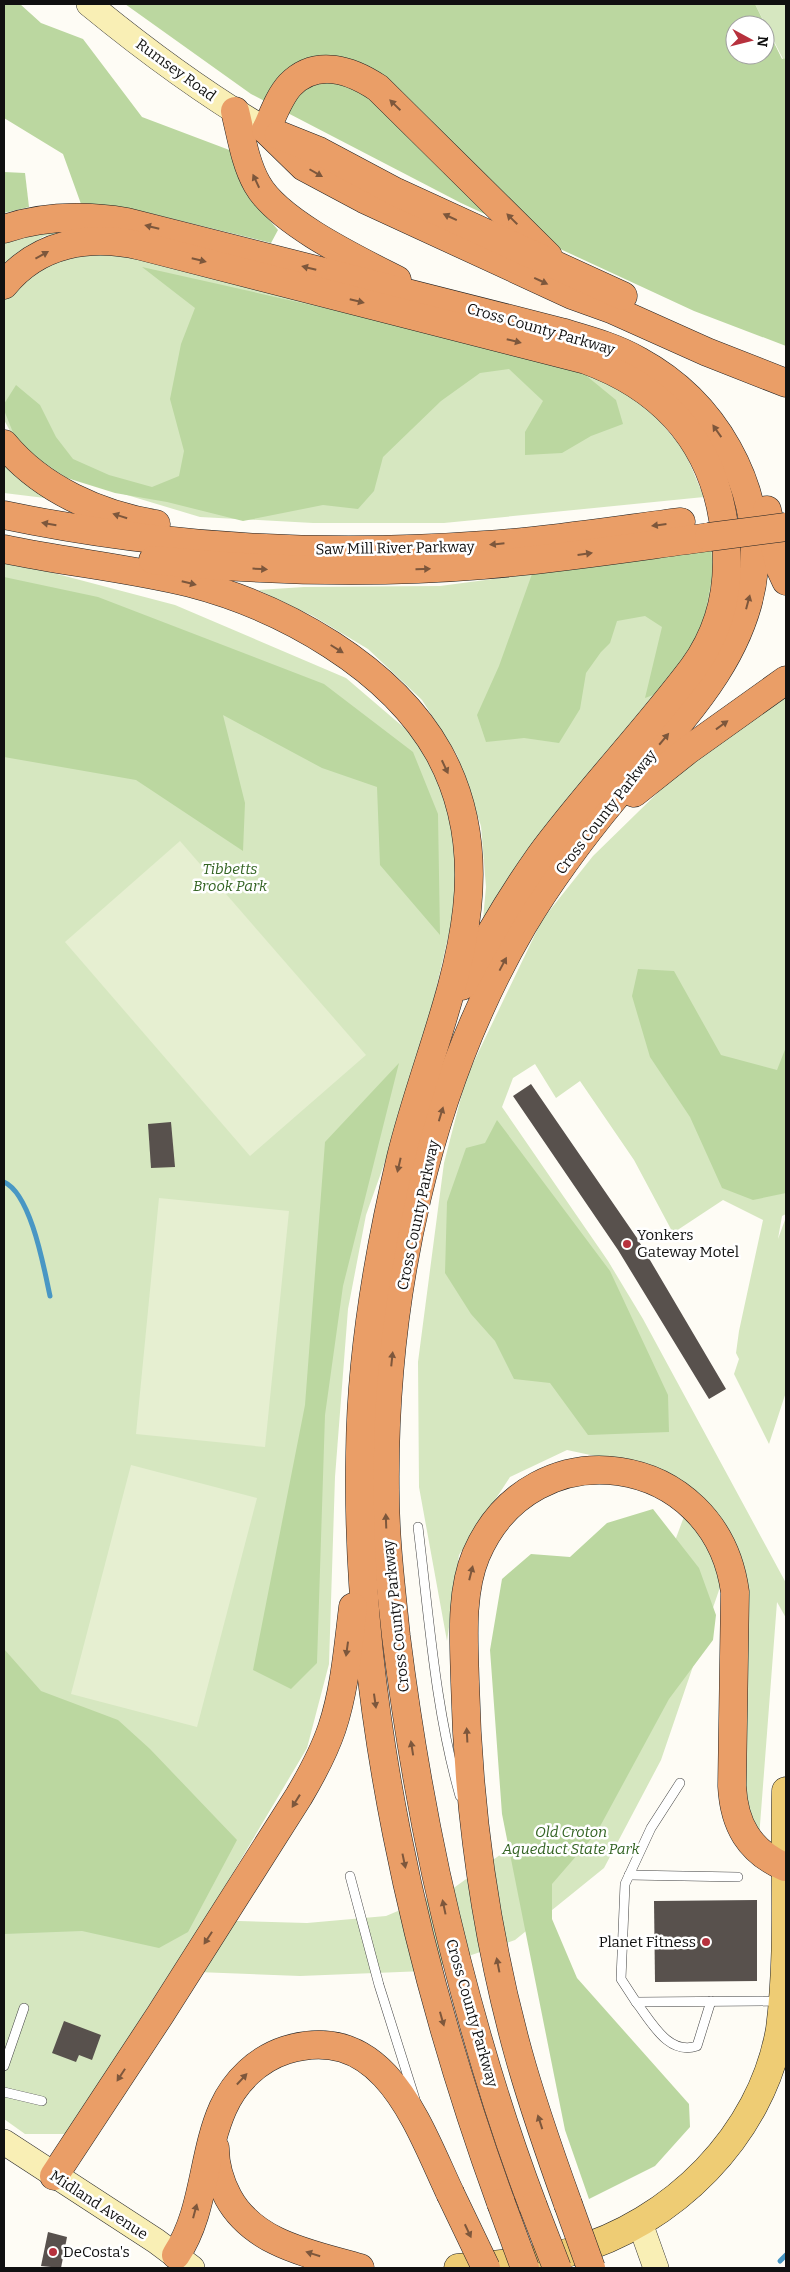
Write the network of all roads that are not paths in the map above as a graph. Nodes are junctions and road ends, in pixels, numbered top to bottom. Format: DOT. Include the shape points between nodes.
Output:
graph roads {
  1 [pos="89,4"];
  2 [pos="235,112"];
  3 [pos="266,130"];
  4 [pos="4,229"];
  5 [pos="557,267"];
  6 [pos="4,285"];
  7 [pos="572,296"];
  8 [pos="441,302"];
  9 [pos="786,364"];
  10 [pos="786,382"];
  11 [pos="4,444"];
  12 [pos="4,515"];
  13 [pos="785,516"];
  14 [pos="708,528"];
  15 [pos="4,537"];
  16 [pos="4,549"];
  17 [pos="323,550"];
  18 [pos="786,581"];
  19 [pos="786,680"];
  20 [pos="588,830"];
  21 [pos="427,1068"];
  22 [pos="418,1527"];
  23 [pos="361,1548"];
  24 [pos="680,1784"];
  25 [pos="786,1791"];
  26 [pos="786,1836"];
  27 [pos="479,1861"];
  28 [pos="785,1868"];
  29 [pos="629,1875"];
  30 [pos="350,1876"];
  31 [pos="738,1877"];
  32 [pos="785,1993"];
  33 [pos="711,2001"];
  34 [pos="636,2002"];
  35 [pos="24,2008"];
  36 [pos="783,2032"];
  37 [pos="4,2066"];
  38 [pos="4,2092"];
  39 [pos="42,2101"];
  40 [pos="218,2121"];
  41 [pos="424,2138"];
  42 [pos="4,2142"];
  43 [pos="54,2176"];
  44 [pos="640,2223"];
  45 [pos="184,2262"];
  46 [pos="360,2268"];
  47 [pos="458,2268"];
  48 [pos="486,2268"];
  49 [pos="525,2268"];
  50 [pos="557,2268"];
  51 [pos="592,2268"];
  52 [pos="656,2268"];
  1 -- 2 [label="street, Rumsey Road" via="174,70"];
  2 -- 3 [label="street, Rumsey Road"];
  8 -- 2 [label="highway, one-way" via="342,251 269,202 256,182"];
  5 -- 3 [label="highway, one-way" via="396,192 319,151"];
  5 -- 3 [label="highway, one-way" via="378,88 356,75 324,68 301,76 284,94"];
  3 -- 7 [label="highway, one-way" via="304,167 330,182"];
  8 -- 4 [label="highway, one-way" via="128,222 95,217 61,217"];
  5 -- 9 [label="highway" via="707,334"];
  6 -- 21 [label="highway, one-way" via="31,261 62,246 104,240 141,246 531,345 600,366 653,396 686,428 702,452 718,492 727,550 722,607 708,644 683,682 557,834 510,900 462,987"];
  7 -- 10 [label="highway"];
  7 -- 18 [label="highway" via="665,354 725,411 758,471 780,568"];
  20 -- 8 [label="highway, Cross County Parkway, one-way" via="695,702 731,650 754,579 755,534 750,501 739,469 714,426 687,396 654,369 592,341"];
  17 -- 11 [label="highway, one-way" via="121,516 54,486 21,463"];
  17 -- 12 [label="highway, Saw Mill River Parkway, one-way" via="225,547 159,540"];
  13 -- 14 [label="highway, Saw Mill River Parkway"];
  15 -- 14 [label="highway, Saw Mill River Parkway, one-way" via="87,552 188,564 261,569 421,569 484,565"];
  14 -- 17 [label="highway, Saw Mill River Parkway, one-way" via="406,550"];
  16 -- 21 [label="highway, one-way" via="167,578 237,599 288,621 349,657 383,683 414,716 440,756 453,786 465,823 469,870 463,942"];
  20 -- 19 [label="highway, one-way" via="676,759"];
  50 -- 20 [label="highway, Cross County Parkway, one-way, bridge" via="503,2121 473,2023 426,1826 408,1725 391,1589 386,1522 386,1436 393,1352 407,1255 426,1163 445,1100 477,1018 514,942 555,875"];
  21 -- 23 [label="highway, Cross County Parkway, one-way" via="401,1160 374,1297 361,1423"];
  22 -- 27 [label="lane" via="452,1767"];
  23 -- 43 [label="highway, one-way" via="338,1703 318,1761 160,2015"];
  23 -- 49 [label="highway, Cross County Parkway, one-way, bridge" via="375,1699 408,1885 458,2076"];
  24 -- 29 [label="lane" via="651,1828"];
  25 -- 26 [label="main road"];
  26 -- 28 [label="main road"];
  27 -- 28 [label="highway, one-way" via="468,1750 464,1655 467,1596 476,1555 498,1520 523,1496 554,1478 605,1470 640,1476 668,1488 702,1515 720,1540 733,1573 735,1592 734,1812 739,1825 756,1848"];
  51 -- 27 [label="highway, one-way, bridge" via="518,2052"];
  28 -- 32 [label="main road"];
  29 -- 31 [label="lane"];
  29 -- 34 [label="lane" via="625,1884 621,1979"];
  30 -- 41 [label="lane"];
  32 -- 33 [label="lane"];
  32 -- 36 [label="main road"];
  33 -- 34 [label="lane"];
  33 -- 34 [label="lane" via="697,2046 689,2049 667,2042"];
  35 -- 37 [label="lane"];
  36 -- 44 [label="main road" via="764,2083 734,2136 686,2190"];
  38 -- 39 [label="lane"];
  40 -- 41 [label="highway, one-way" via="228,2097 255,2067 281,2052 326,2046 356,2054 380,2070 398,2090"];
  45 -- 40 [label="highway, one-way"];
  46 -- 40 [label="highway, one-way" via="287,2246 248,2224 231,2203 220,2180 215,2152"];
  41 -- 48 [label="highway, one-way, bridge"];
  42 -- 43 [label="street, Midland Avenue"];
  43 -- 45 [label="street, Midland Avenue"];
  44 -- 47 [label="main road" via="607,2240 570,2252 531,2261"];
  44 -- 52 [label="street"];
}
